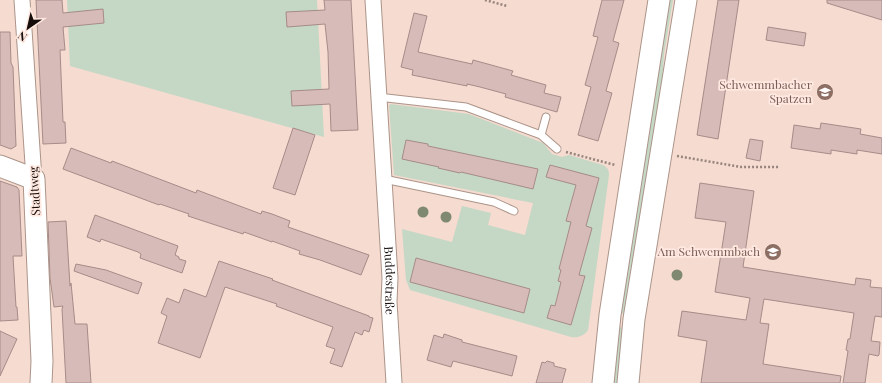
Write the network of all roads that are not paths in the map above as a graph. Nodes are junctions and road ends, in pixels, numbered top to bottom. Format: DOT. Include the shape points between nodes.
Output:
graph roads {
  1 [pos="22,0"];
  2 [pos="373,0"];
  3 [pos="659,0"];
  4 [pos="686,0"];
  5 [pos="378,97"];
  6 [pos="546,117"];
  7 [pos="541,135"];
  8 [pos="557,149"];
  9 [pos="0,166"];
  10 [pos="34,179"];
  11 [pos="384,179"];
  12 [pos="514,211"];
  13 [pos="41,383"];
  14 [pos="394,383"];
  15 [pos="603,383"];
  16 [pos="628,383"];
  1 -- 10 [label="street, Stadtweg"];
  2 -- 5 [label="street, Buddestraße"];
  3 -- 15 [label="main road" via="610,316"];
  4 -- 16 [label="main road" via="634,319"];
  5 -- 7 [label="lane" via="466,107"];
  5 -- 11 [label="street, Buddestraße"];
  6 -- 7 [label="lane"];
  7 -- 8 [label="lane"];
  9 -- 10 [label="main road"];
  10 -- 13 [label="main road, Stadtweg"];
  11 -- 12 [label="lane" via="494,202"];
  11 -- 14 [label="street, Buddestraße"];
}
